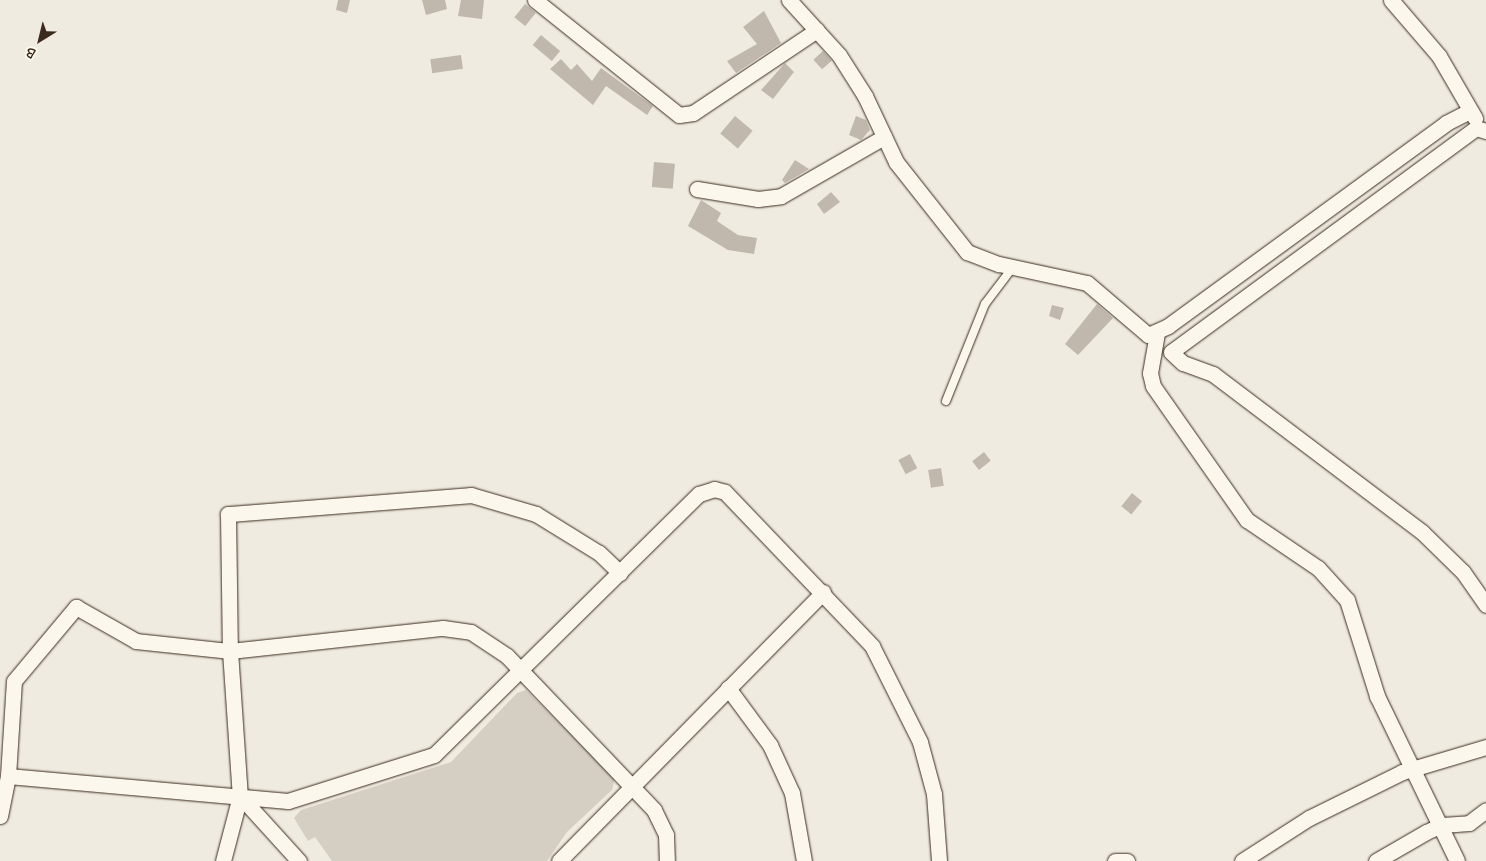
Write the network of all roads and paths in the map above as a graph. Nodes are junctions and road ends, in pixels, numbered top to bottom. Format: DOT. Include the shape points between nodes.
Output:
graph roads {
  1 [pos="534,0"];
  2 [pos="789,0"];
  3 [pos="1391,0"];
  4 [pos="817,30"];
  5 [pos="1470,111"];
  6 [pos="1486,126"];
  7 [pos="1486,131"];
  8 [pos="884,137"];
  9 [pos="697,189"];
  10 [pos="1013,267"];
  11 [pos="1157,333"];
  12 [pos="946,401"];
  13 [pos="620,573"];
  14 [pos="822,592"];
  15 [pos="1486,605"];
  16 [pos="230,651"];
  17 [pos="522,671"];
  18 [pos="728,688"];
  19 [pos="1486,747"];
  20 [pos="1413,768"];
  21 [pos="8,776"];
  22 [pos="630,784"];
  23 [pos="240,796"];
  24 [pos="1486,810"];
  25 [pos="0,816"];
  26 [pos="1442,825"];
  27 [pos="223,861"];
  28 [pos="299,861"];
  29 [pos="559,861"];
  30 [pos="667,861"];
  31 [pos="804,861"];
  32 [pos="939,861"];
  33 [pos="1114,861"];
  34 [pos="1127,861"];
  35 [pos="1242,861"];
  36 [pos="1376,861"];
  37 [pos="1457,861"];
  1 -- 4 [label="street" via="679,114 692,114"];
  2 -- 4 [label="street"];
  3 -- 5 [label="street" via="1439,56"];
  4 -- 8 [label="street" via="865,96"];
  5 -- 6 [label="street"];
  5 -- 11 [label="street" via="1446,123"];
  7 -- 15 [label="street" via="1476,128 1171,352 1183,363 1213,374 1422,532 1463,572"];
  8 -- 9 [label="street" via="781,196 758,199"];
  8 -- 10 [label="street" via="896,162 957,241 983,260"];
  10 -- 11 [label="street" via="1087,283 1140,332"];
  10 -- 12 [label="lane" via="985,304"];
  11 -- 20 [label="street" via="1150,373 1153,386 1248,520 1318,568 1348,600 1377,696"];
  13 -- 14 [label="street" via="699,494 714,489 725,492"];
  13 -- 16 [label="street" via="599,553 536,514 471,495 228,514"];
  13 -- 17 [label="street"];
  14 -- 18 [label="street"];
  14 -- 32 [label="street" via="872,646 904,703 934,794"];
  16 -- 17 [label="street" via="443,628 471,632"];
  16 -- 21 [label="street" via="136,641 76,607 14,681"];
  16 -- 23 [label="street"];
  17 -- 22 [label="street"];
  17 -- 23 [label="street" via="434,755 288,801"];
  18 -- 22 [label="street"];
  18 -- 31 [label="street" via="770,745 792,794"];
  19 -- 20 [label="street"];
  20 -- 26 [label="street"];
  20 -- 35 [label="street" via="1309,818"];
  21 -- 23 [label="street"];
  21 -- 25 [label="street"];
  22 -- 29 [label="street"];
  22 -- 30 [label="street" via="654,810 666,835"];
  23 -- 27 [label="street"];
  23 -- 28 [label="street"];
  24 -- 26 [label="street" via="1469,823"];
  26 -- 36 [label="street"];
  26 -- 37 [label="street"];
  33 -- 34 [label="street"];
}
